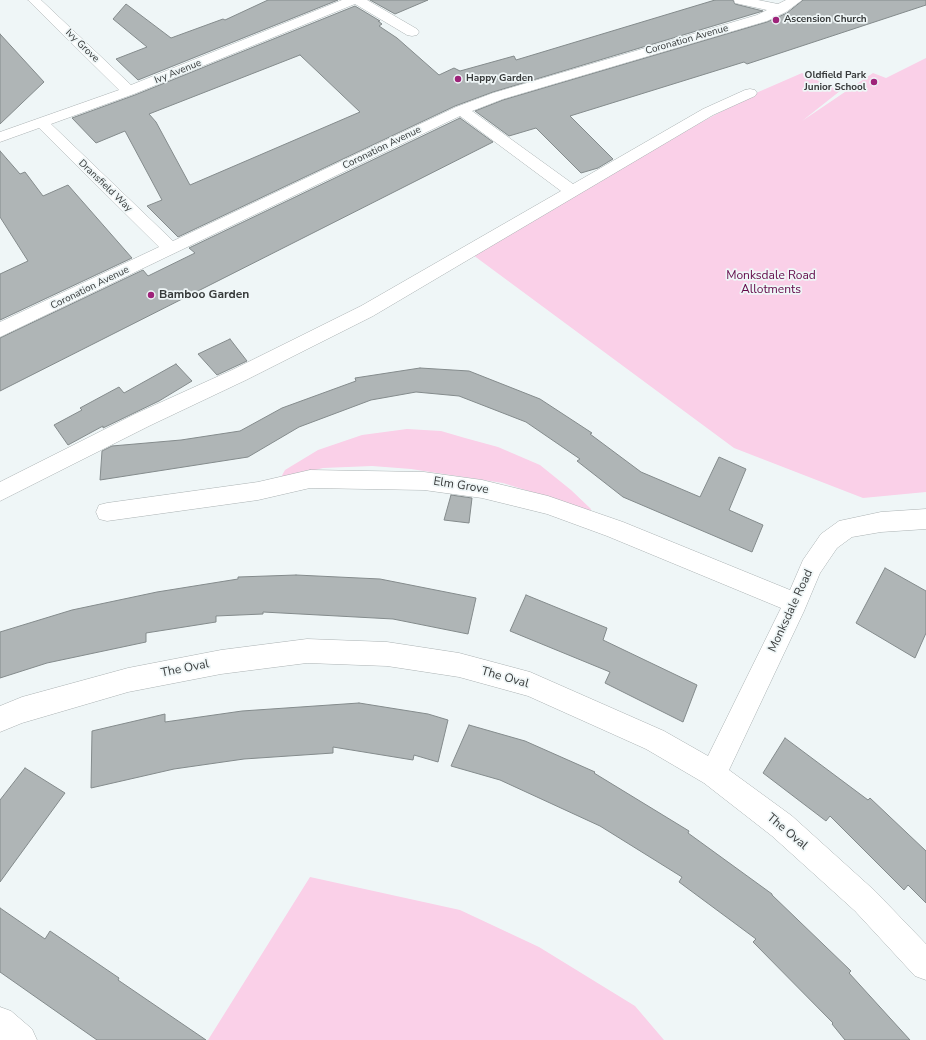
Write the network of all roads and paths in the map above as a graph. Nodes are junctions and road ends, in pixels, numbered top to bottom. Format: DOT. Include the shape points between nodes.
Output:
graph roads {
  1 [pos="34,0"];
  2 [pos="353,0"];
  3 [pos="358,0"];
  4 [pos="740,0"];
  5 [pos="796,0"];
  6 [pos="780,9"];
  7 [pos="412,32"];
  8 [pos="129,91"];
  9 [pos="750,94"];
  10 [pos="461,110"];
  11 [pos="41,122"];
  12 [pos="0,138"];
  13 [pos="572,191"];
  14 [pos="171,249"];
  15 [pos="0,330"];
  16 [pos="0,492"];
  17 [pos="107,512"];
  18 [pos="926,519"];
  19 [pos="796,602"];
  20 [pos="0,719"];
  21 [pos="713,774"];
  22 [pos="926,965"];
  23 [pos="0,1022"];
  24 [pos="21,1040"];
  1 -- 8 [label="street, Ivy Grove"];
  2 -- 8 [label="street, Ivy Avenue"];
  3 -- 7 [label="street"];
  4 -- 6 [label="street"];
  5 -- 6 [label="street, Coronation Avenue"];
  6 -- 10 [label="street, Coronation Avenue" via="762,18 498,96"];
  8 -- 11 [label="street, Ivy Avenue"];
  9 -- 13 [label="street" via="708,112"];
  10 -- 13 [label="street"];
  10 -- 14 [label="street, Coronation Avenue"];
  11 -- 12 [label="street, Ivy Avenue"];
  11 -- 14 [label="street, Dransfield Way"];
  13 -- 16 [label="street" via="367,311"];
  14 -- 15 [label="street, Coronation Avenue"];
  17 -- 19 [label="street, Elm Grove" via="258,491 310,479 424,481 482,489 548,505 615,529"];
  18 -- 19 [label="street, Monksdale Road" via="881,522 847,528 829,541 811,567"];
  19 -- 21 [label="street, Monksdale Road"];
  20 -- 21 [label="street, The Oval" via="22,710 128,680 221,662 307,651 387,654 459,664 530,684 655,740"];
  21 -- 22 [label="street, The Oval" via="782,826 865,901"];
  23 -- 24 [label="street"];
}
